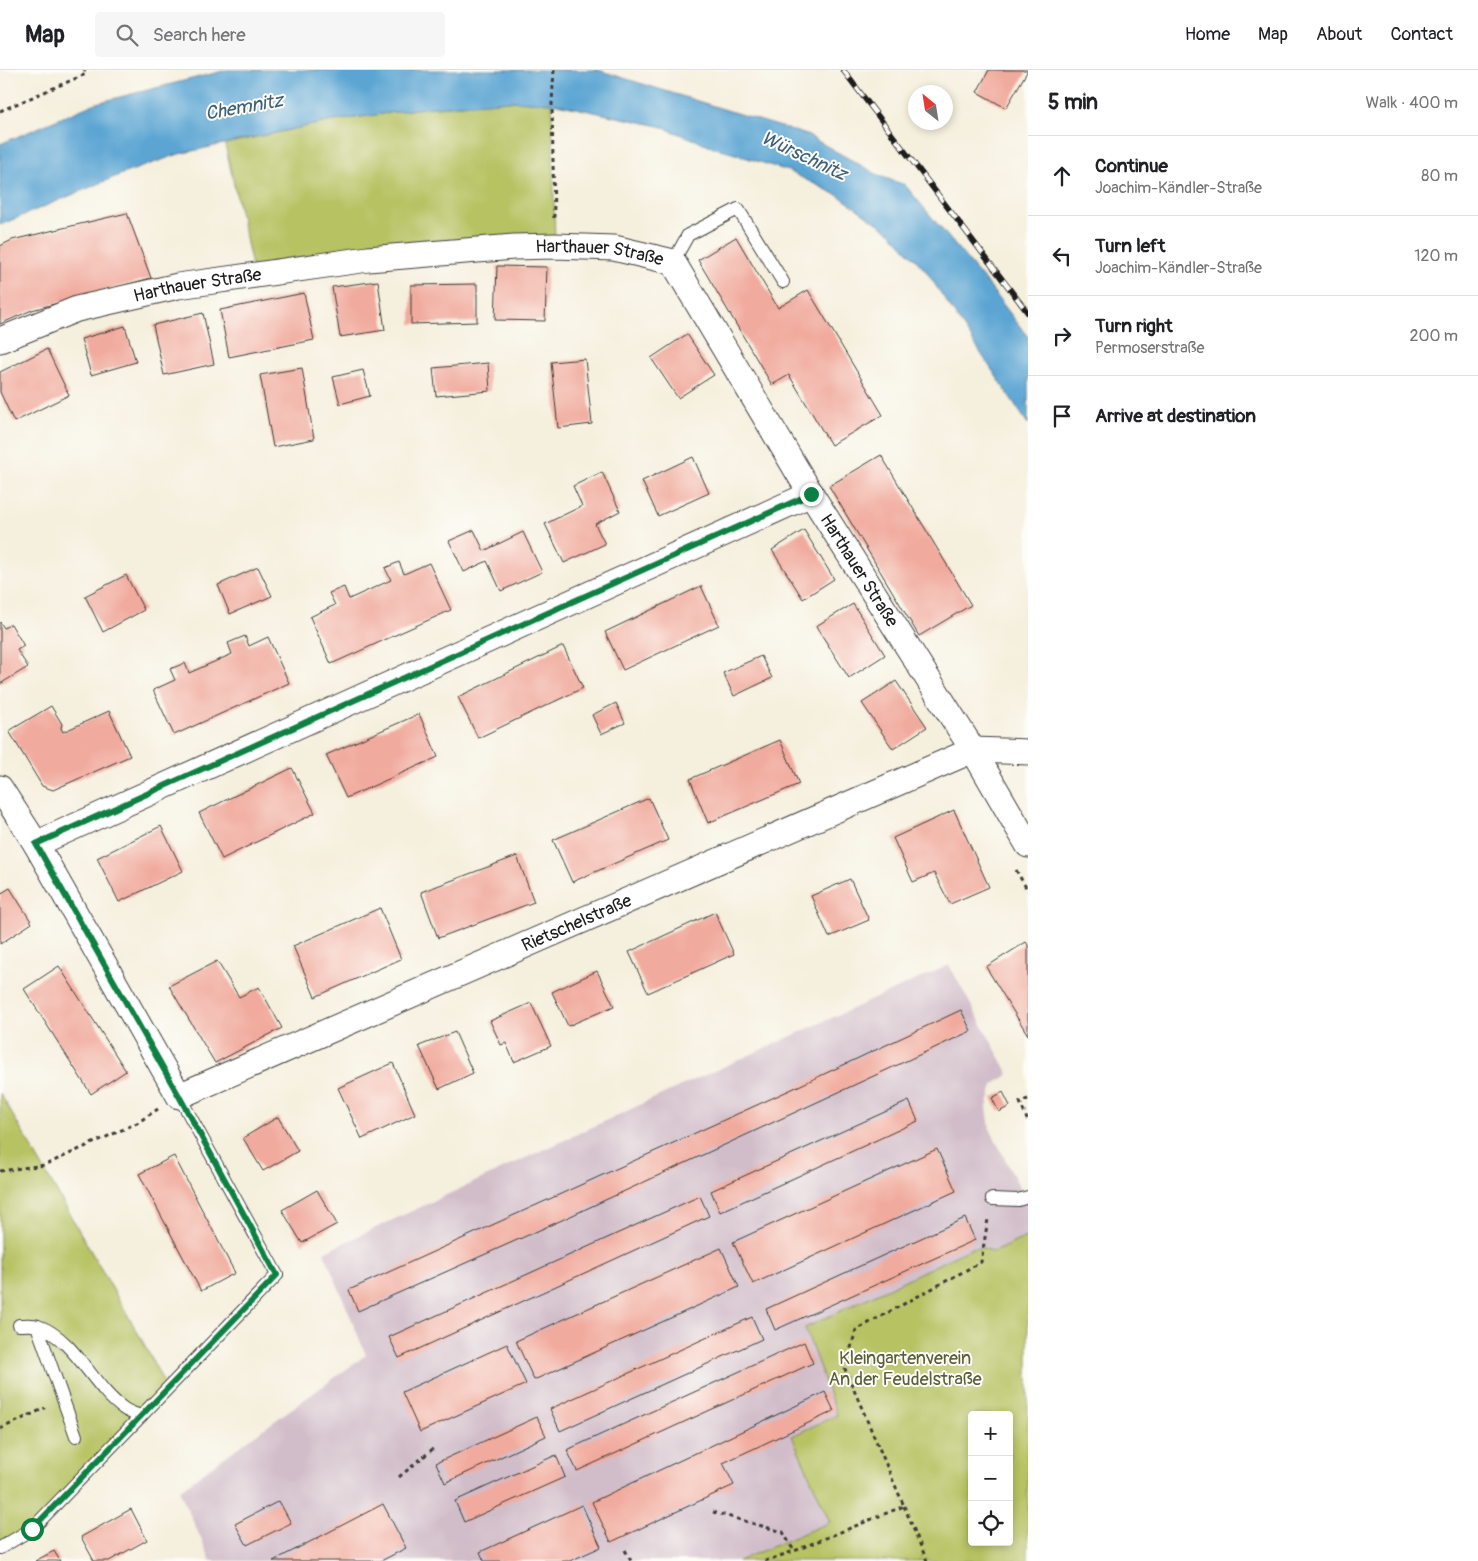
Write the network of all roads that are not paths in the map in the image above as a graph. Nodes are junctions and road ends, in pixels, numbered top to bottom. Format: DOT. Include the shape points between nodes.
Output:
graph roads {
  1 [pos="673,262"];
  2 [pos="783,282"];
  3 [pos="0,340"];
  4 [pos="811,494"];
  5 [pos="973,750"];
  6 [pos="1028,752"];
  7 [pos="0,788"];
  8 [pos="36,844"];
  9 [pos="1028,845"];
  10 [pos="179,1096"];
  11 [pos="1028,1197"];
  12 [pos="992,1199"];
  13 [pos="19,1325"];
  14 [pos="37,1326"];
  15 [pos="141,1416"];
  16 [pos="76,1436"];
  17 [pos="0,1548"];
  1 -- 2 [label="lane" via="688,235 738,209"];
  1 -- 3 [label="street, Harthauer Straße" via="614,248 555,246 368,259 178,286 77,309"];
  1 -- 4 [label="street, Harthauer Straße"];
  4 -- 5 [label="street, Harthauer Straße"];
  4 -- 8 [label="street"];
  5 -- 6 [label="street"];
  5 -- 9 [label="street, Harthauer Straße"];
  5 -- 10 [label="street, Rietschelstraße"];
  7 -- 8 [label="street"];
  8 -- 10 [label="street"];
  10 -- 15 [label="lane" via="277,1275"];
  11 -- 12 [label="lane"];
  13 -- 14 [label="lane"];
  14 -- 15 [label="lane" via="55,1335 114,1401 125,1410"];
  14 -- 16 [label="lane"];
  15 -- 17 [label="lane" via="32,1529"];
}
